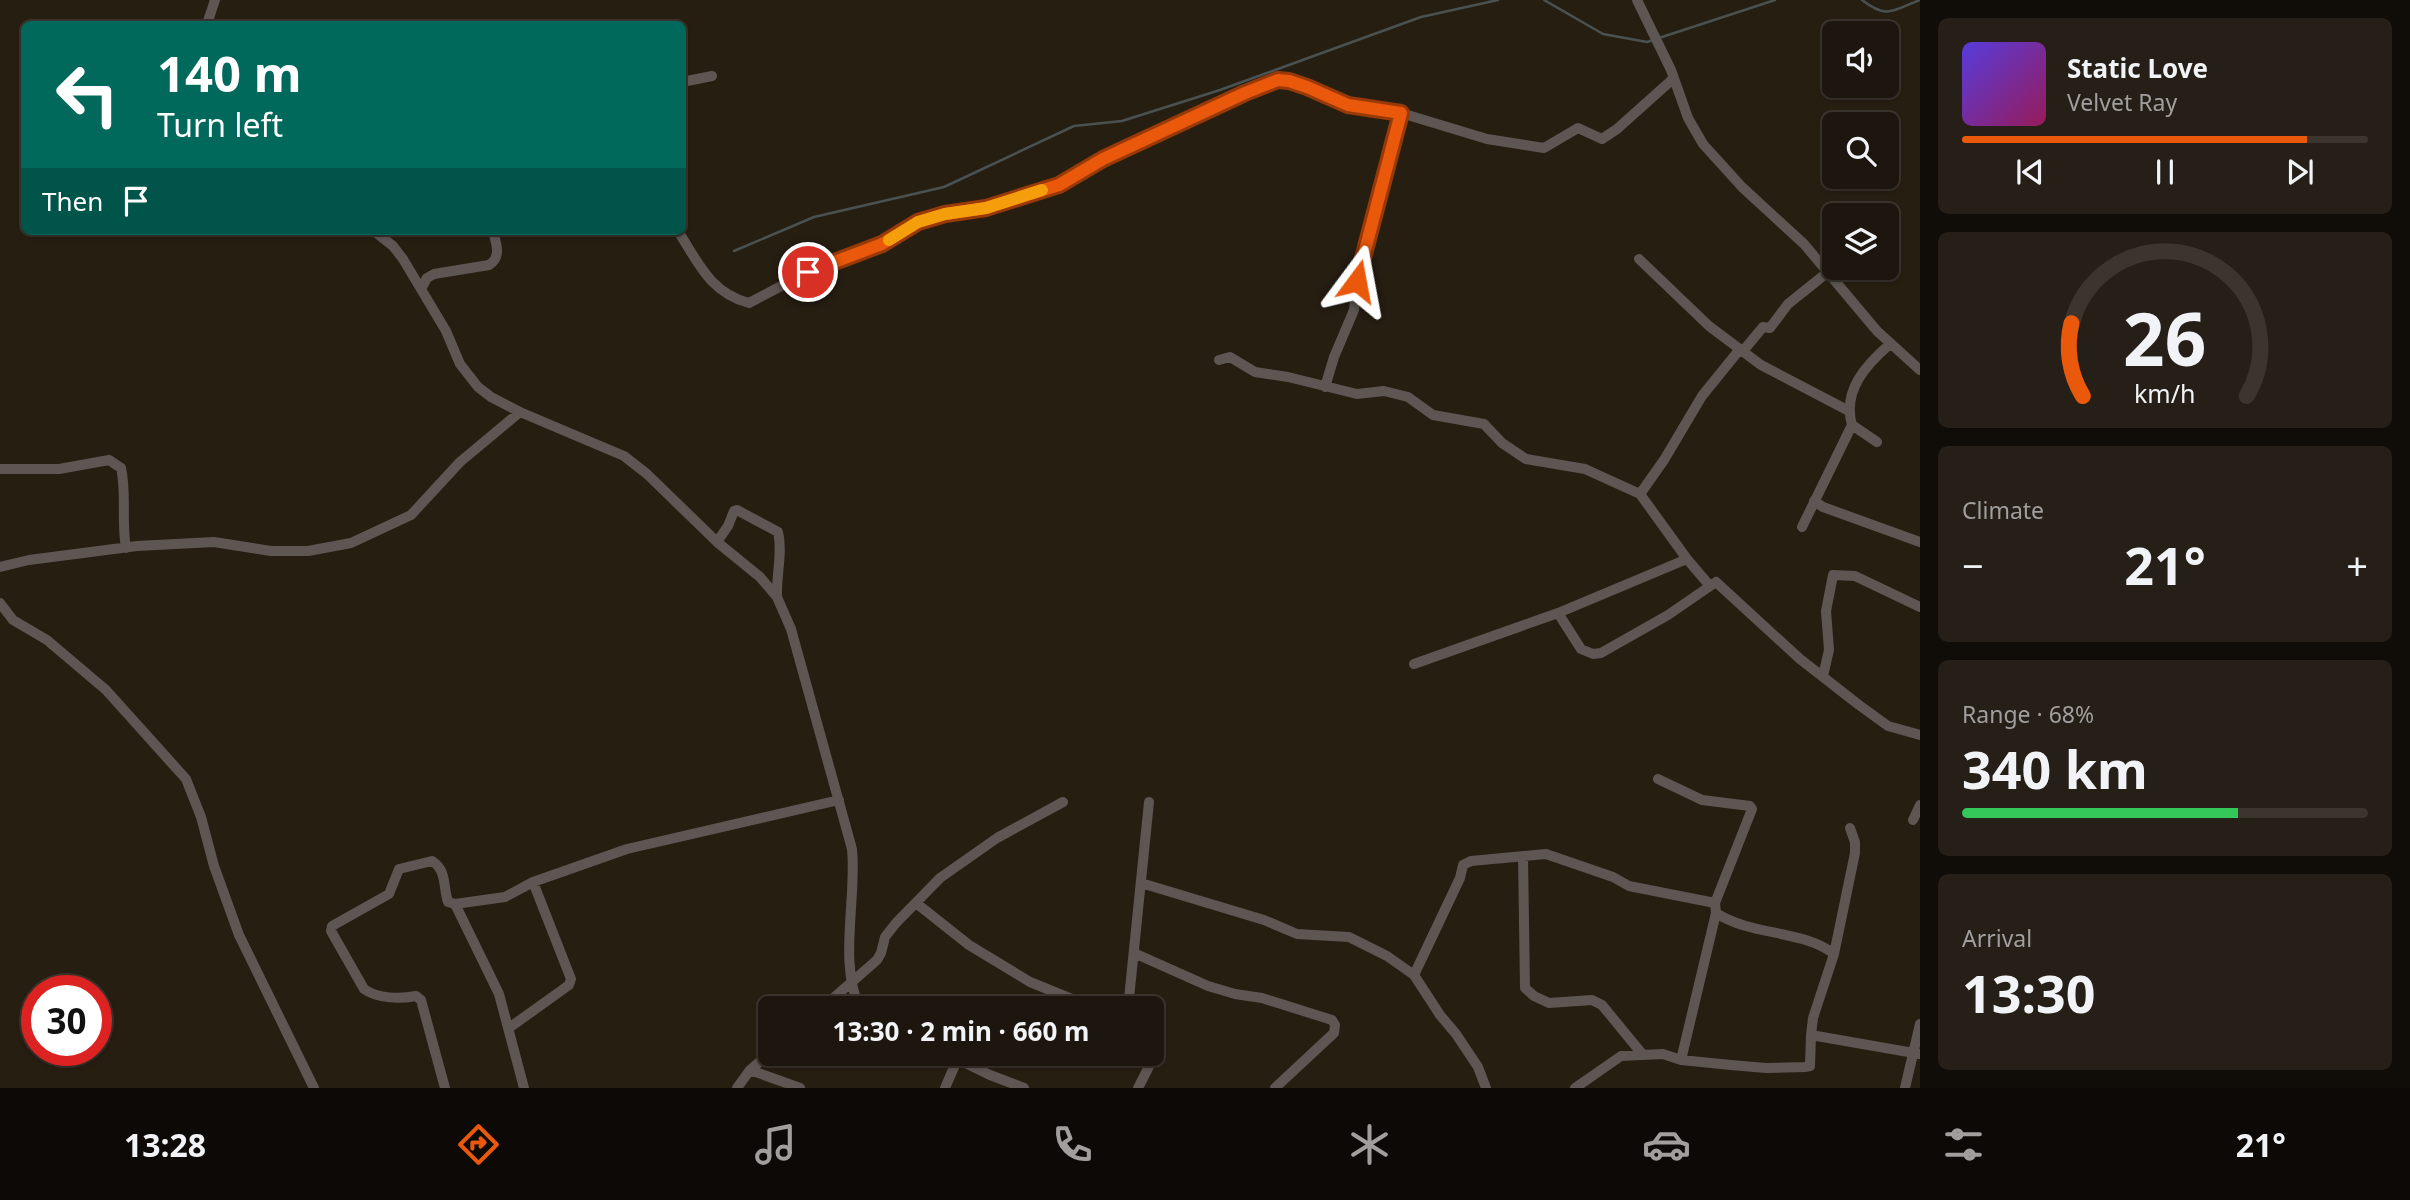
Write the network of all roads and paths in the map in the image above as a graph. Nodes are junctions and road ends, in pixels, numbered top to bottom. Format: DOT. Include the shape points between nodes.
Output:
graph roads {
  1 [pos="215,0"];
  2 [pos="1637,0"];
  3 [pos="209,21"];
  4 [pos="712,76"];
  5 [pos="1674,78"];
  6 [pos="686,81"];
  7 [pos="1401,113"];
  8 [pos="379,235"];
  9 [pos="494,235"];
  10 [pos="680,235"];
  11 [pos="1639,259"];
  12 [pos="1822,265"];
  13 [pos="1822,277"];
  14 [pos="1835,280"];
  15 [pos="421,289"];
  16 [pos="1890,344"];
  17 [pos="1741,350"];
  18 [pos="1219,360"];
  19 [pos="1920,370"];
  20 [pos="1325,387"];
  21 [pos="1849,411"];
  22 [pos="520,412"];
  23 [pos="1853,425"];
  24 [pos="1877,442"];
  25 [pos="0,469"];
  26 [pos="1640,494"];
  27 [pos="1814,501"];
  28 [pos="1802,527"];
  29 [pos="717,541"];
  30 [pos="1920,542"];
  31 [pos="126,548"];
  32 [pos="1687,559"];
  33 [pos="0,567"];
  34 [pos="1710,586"];
  35 [pos="776,597"];
  36 [pos="0,603"];
  37 [pos="1920,607"];
  38 [pos="1558,613"];
  39 [pos="1413,664"];
  40 [pos="1823,676"];
  41 [pos="1920,734"];
  42 [pos="1658,779"];
  43 [pos="839,800"];
  44 [pos="1063,802"];
  45 [pos="1149,802"];
  46 [pos="1920,805"];
  47 [pos="1913,820"];
  48 [pos="1850,828"];
  49 [pos="1523,856"];
  50 [pos="533,882"];
  51 [pos="1141,883"];
  52 [pos="916,903"];
  53 [pos="455,904"];
  54 [pos="1716,908"];
  55 [pos="1134,953"];
  56 [pos="1834,954"];
  57 [pos="1414,975"];
  58 [pos="851,983"];
  59 [pos="836,996"];
  60 [pos="856,996"];
  61 [pos="1064,996"];
  62 [pos="1129,996"];
  63 [pos="1920,1024"];
  64 [pos="509,1028"];
  65 [pos="1811,1035"];
  66 [pos="1917,1053"];
  67 [pos="1643,1055"];
  68 [pos="1681,1060"];
  69 [pos="758,1063"];
  70 [pos="955,1066"];
  71 [pos="973,1066"];
  72 [pos="1149,1066"];
  73 [pos="750,1070"];
  74 [pos="314,1088"];
  75 [pos="445,1088"];
  76 [pos="524,1088"];
  77 [pos="737,1088"];
  78 [pos="800,1088"];
  79 [pos="945,1088"];
  80 [pos="1024,1088"];
  81 [pos="1138,1088"];
  82 [pos="1275,1088"];
  83 [pos="1486,1088"];
  84 [pos="1575,1088"];
  85 [pos="1905,1088"];
  1 -- 3 [label="street"];
  2 -- 5 [label="street"];
  4 -- 6 [label="street"];
  5 -- 7 [label="street" via="1601,139 1578,128 1544,148 1488,139"];
  5 -- 12 [label="street" via="1688,118 1717,162"];
  7 -- 10 [label="street" via="1348,105 1278,80 1103,159 1059,185 986,208 918,222 882,244 808,272 749,303 706,277"];
  7 -- 20 [label="street" via="1357,281 1354,310"];
  8 -- 15 [label="street" via="393,246"];
  9 -- 15 [label="street" via="494,262 434,274"];
  11 -- 17 [label="street"];
  13 -- 17 [label="street"];
  14 -- 16 [label="street"];
  15 -- 22 [label="street" via="460,364 478,387"];
  16 -- 19 [label="street"];
  16 -- 21 [label="street" via="1859,374"];
  17 -- 21 [label="street"];
  17 -- 26 [label="street" via="1702,396"];
  18 -- 20 [label="street" via="1230,357 1255,372"];
  20 -- 26 [label="street" via="1408,397 1433,415 1484,424 1526,459 1585,469"];
  21 -- 23 [label="street"];
  22 -- 29 [label="street" via="624,456"];
  22 -- 31 [label="street" via="460,462 411,515 351,543 308,551 271,551 214,542"];
  23 -- 24 [label="street"];
  23 -- 27 [label="street"];
  25 -- 31 [label="street" via="59,468 109,460 121,468 125,485"];
  26 -- 32 [label="street"];
  27 -- 28 [label="street"];
  27 -- 30 [label="street"];
  29 -- 35 [label="street"];
  29 -- 35 [label="street" via="737,510 778,532"];
  31 -- 33 [label="street"];
  32 -- 34 [label="street"];
  32 -- 38 [label="street"];
  34 -- 38 [label="street" via="1601,653 1581,649"];
  34 -- 40 [label="street" via="1716,582"];
  35 -- 43 [label="street" via="791,629"];
  36 -- 74 [label="street" via="13,620 47,640 106,690 187,779 239,935"];
  37 -- 40 [label="street" via="1855,576 1833,575"];
  38 -- 39 [label="street"];
  40 -- 41 [label="street" via="1888,726"];
  42 -- 54 [label="street" via="1702,800 1752,809"];
  43 -- 50 [label="street" via="626,849"];
  43 -- 58 [label="street" via="854,873"];
  44 -- 52 [label="street" via="997,838 940,878"];
  45 -- 51 [label="street"];
  46 -- 47 [label="street"];
  48 -- 56 [label="street" via="1855,853"];
  49 -- 54 [label="street" via="1546,854 1629,886"];
  49 -- 57 [label="street" via="1463,865"];
  49 -- 67 [label="street" via="1525,988 1549,1003 1592,1000 1602,1005"];
  50 -- 53 [label="street" via="505,897"];
  50 -- 64 [label="street" via="571,979"];
  51 -- 55 [label="street"];
  51 -- 57 [label="street" via="1297,934 1349,937"];
  52 -- 58 [label="street" via="885,937 877,960"];
  52 -- 61 [label="street" via="968,945 1030,982"];
  53 -- 64 [label="street" via="499,994"];
  53 -- 75 [label="street" via="448,902 443,873 432,861 399,869 389,894 332,926 331,931 364,989 377,996 416,996 421,1000"];
  54 -- 56 [label="street" via="1742,927 1801,940"];
  54 -- 68 [label="street"];
  55 -- 62 [label="street"];
  55 -- 82 [label="street" via="1208,986 1332,1020 1334,1033"];
  56 -- 65 [label="street"];
  57 -- 83 [label="street" via="1478,1067"];
  58 -- 59 [label="street"];
  58 -- 60 [label="street"];
  63 -- 66 [label="street"];
  64 -- 76 [label="street"];
  65 -- 66 [label="street"];
  65 -- 68 [label="street" via="1811,1062 1805,1067"];
  66 -- 85 [label="street"];
  67 -- 68 [label="street" via="1663,1054"];
  67 -- 84 [label="street" via="1621,1056"];
  69 -- 73 [label="street"];
  70 -- 79 [label="street"];
  71 -- 80 [label="street"];
  72 -- 81 [label="street"];
  73 -- 77 [label="street"];
  73 -- 78 [label="street"];
}
